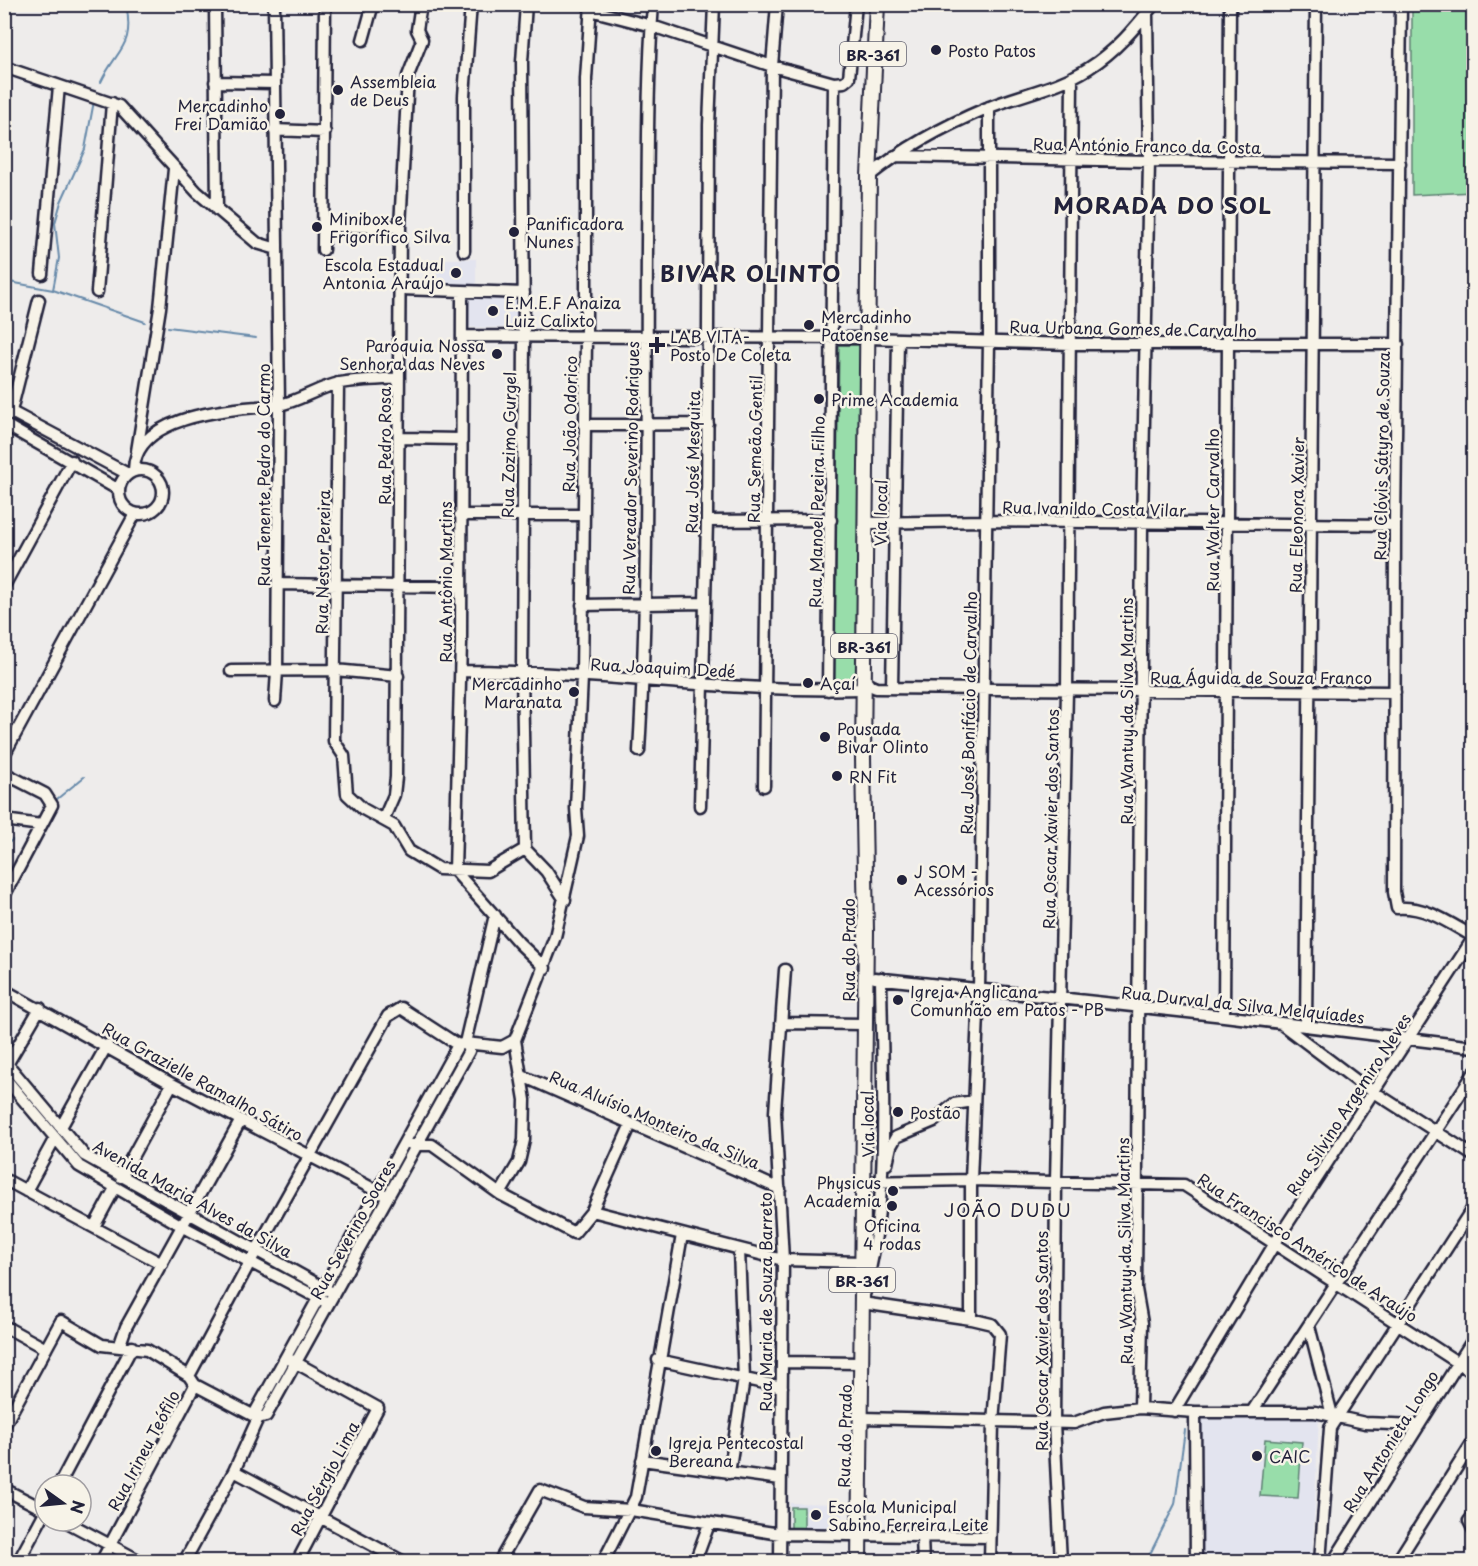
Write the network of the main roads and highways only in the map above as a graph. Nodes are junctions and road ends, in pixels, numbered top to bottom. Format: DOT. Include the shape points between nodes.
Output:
graph roads {
  1 [pos="877,4"];
  2 [pos="859,1562"];
  1 -- 2 [label="main road, Rua do Prado / BR-361" via="869,176"];
}
